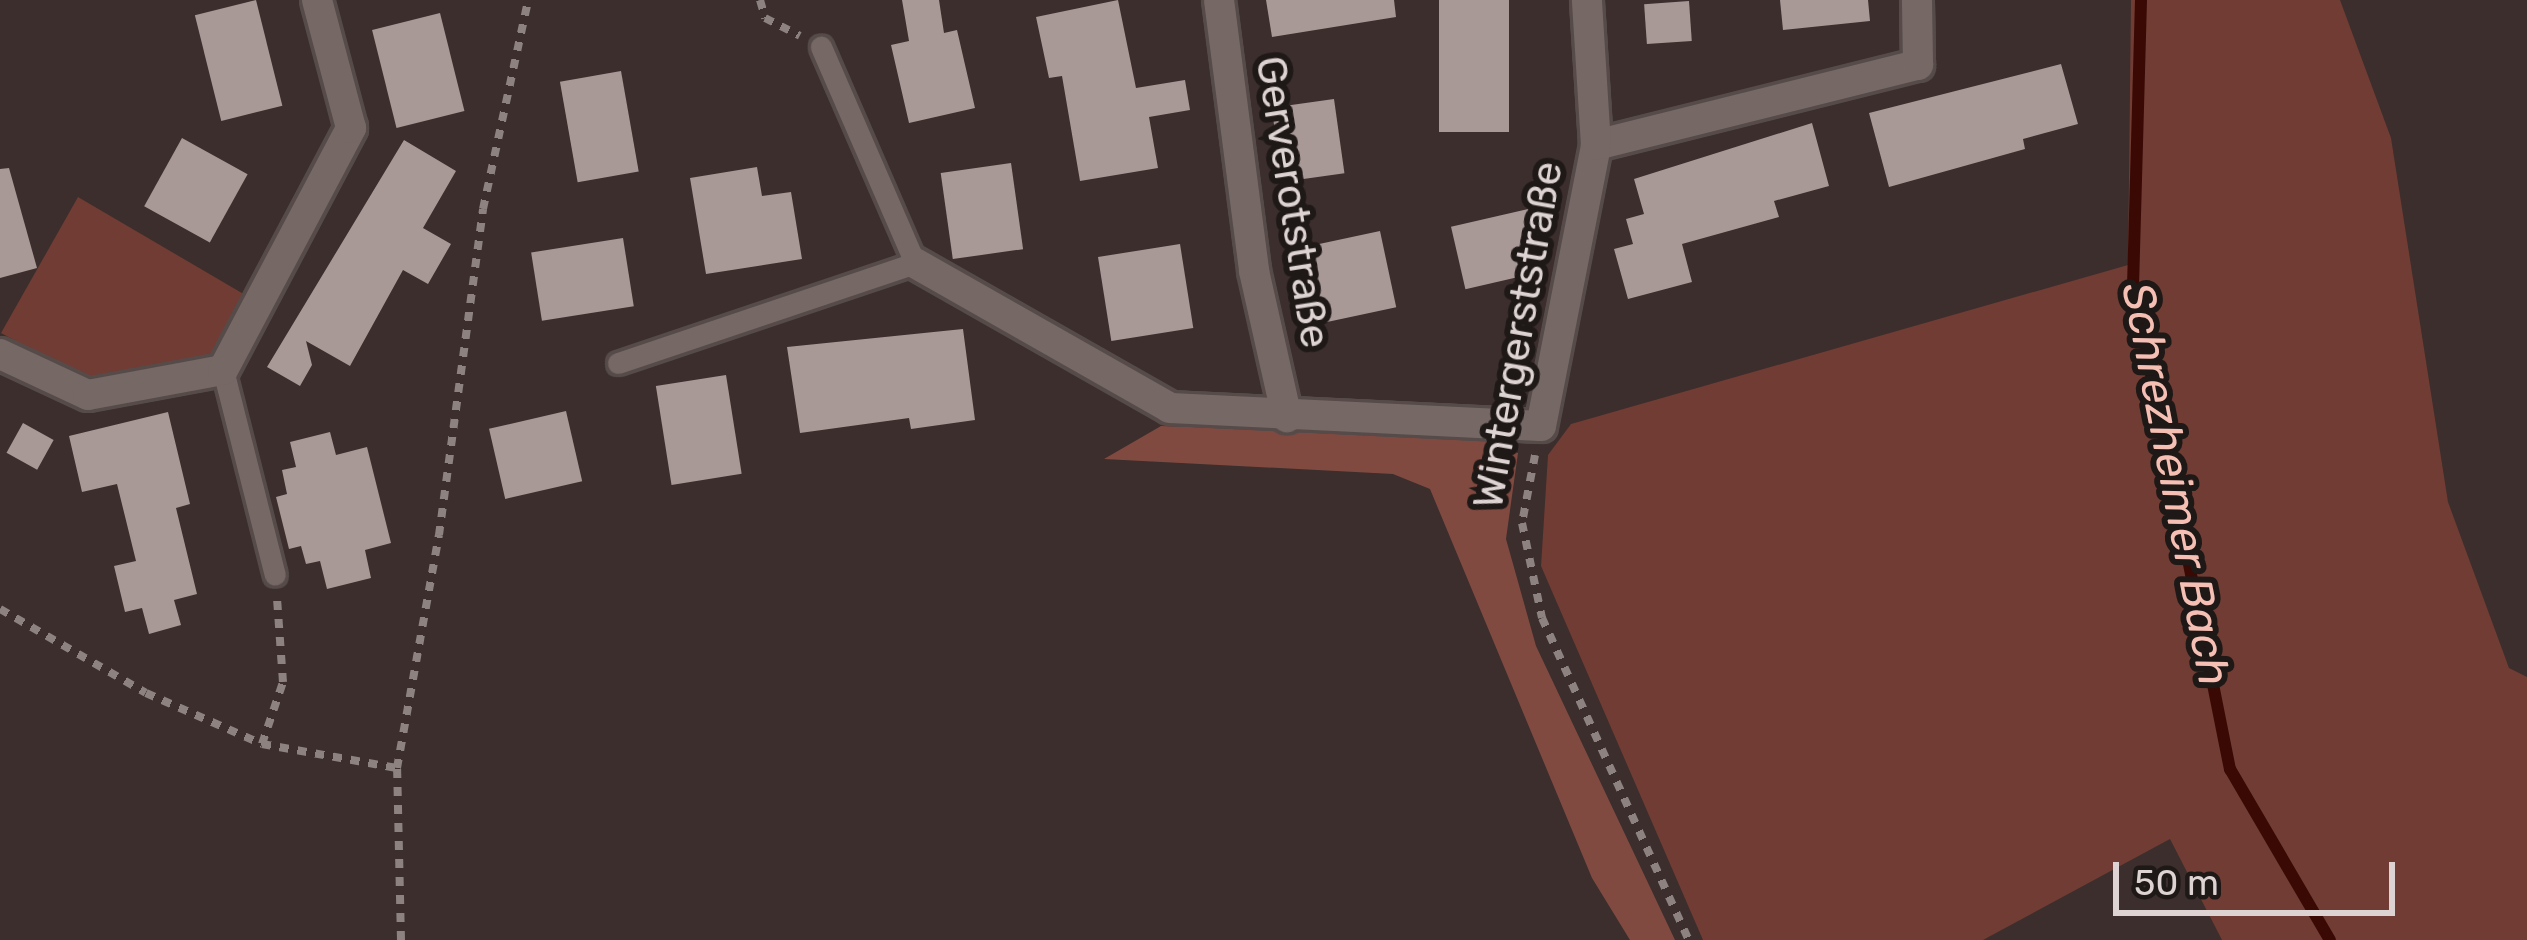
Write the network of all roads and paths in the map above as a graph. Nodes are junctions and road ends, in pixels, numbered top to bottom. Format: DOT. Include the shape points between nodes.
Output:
graph roads {
  1 [pos="317,0"];
  2 [pos="527,0"];
  3 [pos="760,0"];
  4 [pos="1219,0"];
  5 [pos="1587,0"];
  6 [pos="1917,0"];
  7 [pos="821,46"];
  8 [pos="1596,145"];
  9 [pos="914,263"];
  10 [pos="0,354"];
  11 [pos="618,363"];
  12 [pos="223,370"];
  13 [pos="1288,417"];
  14 [pos="1541,426"];
  15 [pos="275,575"];
  16 [pos="0,609"];
  17 [pos="262,744"];
  18 [pos="397,768"];
  19 [pos="401,940"];
  20 [pos="1689,940"];
  1 -- 12 [label="street" via="351,128"];
  2 -- 18 [label="path" via="483,209"];
  3 -- 7 [label="path" via="765,18"];
  4 -- 13 [label="street, Gerverotstraße" via="1254,271"];
  5 -- 8 [label="street, Wintergerststraße"];
  6 -- 8 [label="street" via="1918,65"];
  7 -- 9 [label="lane"];
  8 -- 14 [label="street, Wintergerststraße"];
  9 -- 11 [label="lane"];
  9 -- 13 [label="street" via="1170,408"];
  10 -- 12 [label="street" via="88,395"];
  12 -- 15 [label="lane"];
  13 -- 14 [label="street"];
  14 -- 20 [label="path, Wintergerststraße" via="1522,523 1542,618"];
  15 -- 17 [label="path" via="283,682"];
  16 -- 17 [label="path" via="146,693"];
  17 -- 18 [label="path"];
  18 -- 19 [label="path"];
}
